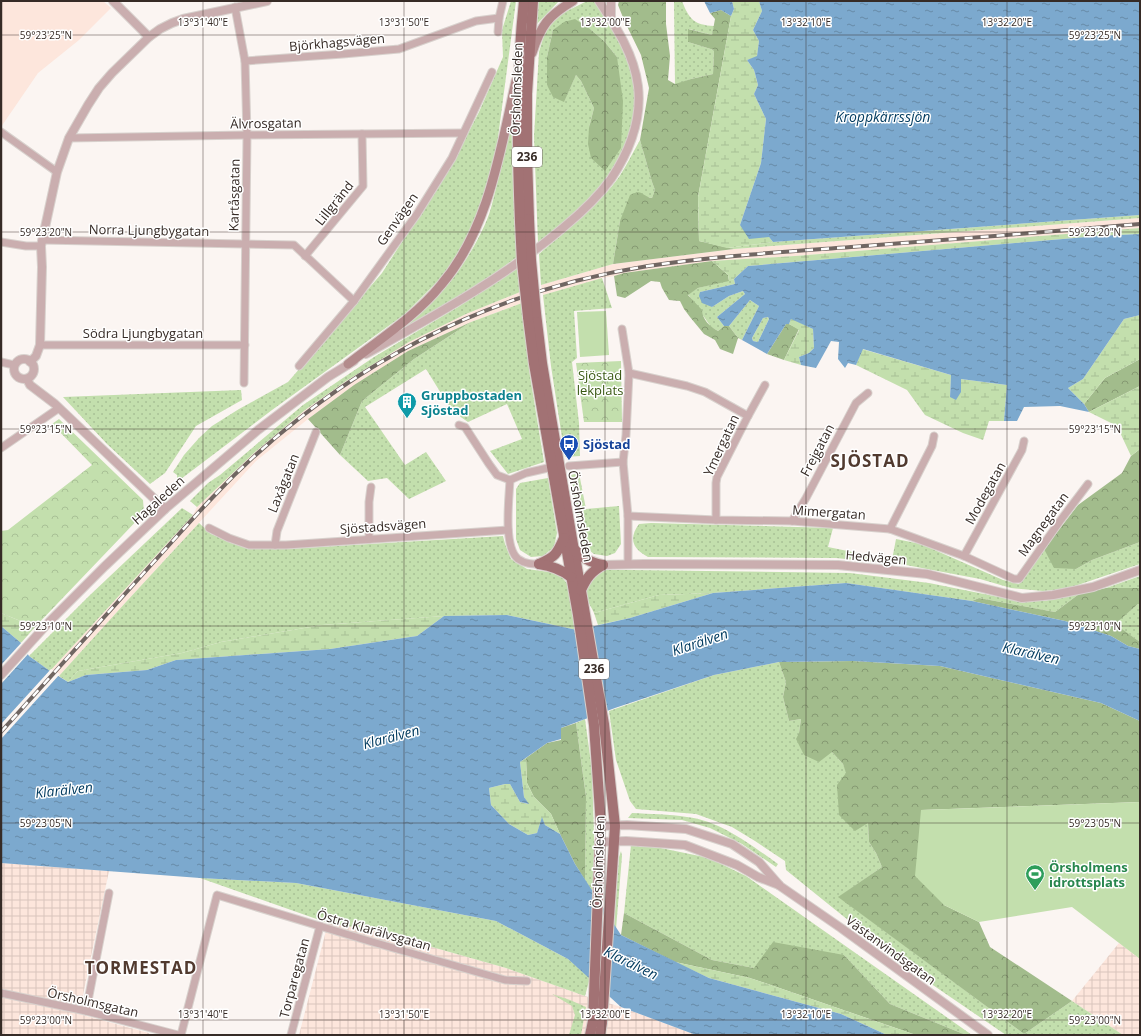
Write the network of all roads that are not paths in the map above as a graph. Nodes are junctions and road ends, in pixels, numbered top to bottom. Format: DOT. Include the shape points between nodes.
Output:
graph roads {
  1 [pos="113,1"];
  2 [pos="267,1"];
  3 [pos="502,1"];
  4 [pos="524,1"];
  5 [pos="533,1"];
  6 [pos="573,1"];
  7 [pos="599,1"];
  8 [pos="611,1"];
  9 [pos="235,7"];
  10 [pos="499,18"];
  11 [pos="611,19"];
  12 [pos="498,32"];
  13 [pos="149,37"];
  14 [pos="245,61"];
  15 [pos="524,64"];
  16 [pos="492,72"];
  17 [pos="1,132"];
  18 [pos="463,133"];
  19 [pos="362,134"];
  20 [pos="247,135"];
  21 [pos="69,138"];
  22 [pos="57,172"];
  23 [pos="1,242"];
  24 [pos="42,243"];
  25 [pos="246,244"];
  26 [pos="305,256"];
  27 [pos="354,301"];
  28 [pos="532,315"];
  29 [pos="622,329"];
  30 [pos="40,345"];
  31 [pos="245,345"];
  32 [pos="1,362"];
  33 [pos="30,362"];
  34 [pos="348,364"];
  35 [pos="14,366"];
  36 [pos="299,366"];
  37 [pos="629,373"];
  38 [pos="27,379"];
  39 [pos="244,383"];
  40 [pos="765,385"];
  41 [pos="868,393"];
  42 [pos="59,408"];
  43 [pos="748,416"];
  44 [pos="459,425"];
  45 [pos="316,432"];
  46 [pos="934,436"];
  47 [pos="1024,441"];
  48 [pos="1,448"];
  49 [pos="623,462"];
  50 [pos="569,466"];
  51 [pos="548,468"];
  52 [pos="510,480"];
  53 [pos="1088,484"];
  54 [pos="372,488"];
  55 [pos="165,509"];
  56 [pos="628,516"];
  57 [pos="716,520"];
  58 [pos="792,521"];
  59 [pos="209,528"];
  60 [pos="890,529"];
  61 [pos="508,530"];
  62 [pos="564,538"];
  63 [pos="369,539"];
  64 [pos="275,545"];
  65 [pos="574,549"];
  66 [pos="964,556"];
  67 [pos="539,564"];
  68 [pos="628,564"];
  69 [pos="602,565"];
  70 [pos="1140,570"];
  71 [pos="571,577"];
  72 [pos="1019,579"];
  73 [pos="581,590"];
  74 [pos="582,615"];
  75 [pos="1,675"];
  76 [pos="599,725"];
  77 [pos="601,826"];
  78 [pos="615,826"];
  79 [pos="614,841"];
  80 [pos="600,842"];
  81 [pos="780,886"];
  82 [pos="109,893"];
  83 [pos="320,926"];
  84 [pos="526,981"];
  85 [pos="1,993"];
  86 [pos="86,1011"];
  87 [pos="597,1022"];
  88 [pos="180,1035"];
  89 [pos="291,1035"];
  90 [pos="590,1035"];
  91 [pos="600,1035"];
  92 [pos="988,1035"];
  1 -- 13 [label="street"];
  2 -- 9 [label="street"];
  3 -- 10 [label="street"];
  4 -- 15 [label="main road, Örsholmsleden / 236"];
  5 -- 15 [label="main road, Örsholmsleden / 236"];
  6 -- 15 [label="main road" via="554,13 542,27"];
  7 -- 11 [label="street, Hagaleden"];
  8 -- 11 [label="street"];
  9 -- 13 [label="street" via="183,19"];
  9 -- 14 [label="street, Kartåsgatan"];
  10 -- 12 [label="street"];
  10 -- 14 [label="street, Björkhagsvägen" via="476,21 399,49"];
  11 -- 34 [label="street, Hagaleden" via="629,52 639,100 632,140 610,180 580,213 522,260 472,293"];
  13 -- 21 [label="street" via="103,83"];
  14 -- 20 [label="street, Kartåsgatan"];
  15 -- 28 [label="main road, Örsholmsleden / 236, bridge" via="517,134 524,221 522,262"];
  15 -- 34 [label="main road" via="487,202 467,246 442,285 425,303"];
  16 -- 18 [label="street, Genvägen"];
  17 -- 22 [label="street"];
  18 -- 19 [label="street, Älvrosgatan"];
  18 -- 27 [label="street, Genvägen" via="452,158 417,214"];
  19 -- 20 [label="street, Älvrosgatan"];
  19 -- 26 [label="street, Lillgränd" via="363,186"];
  20 -- 21 [label="street, Älvrosgatan"];
  20 -- 25 [label="street, Kartåsgatan"];
  21 -- 22 [label="street"];
  22 -- 24 [label="street"];
  23 -- 24 [label="street, Norra Ljungbygatan" via="26,246"];
  24 -- 25 [label="street, Norra Ljungbygatan"];
  24 -- 30 [label="street"];
  25 -- 26 [label="street, Norra Ljungbygatan" via="294,245"];
  25 -- 31 [label="street, Kartåsgatan"];
  26 -- 27 [label="street, Norra Ljungbygatan"];
  27 -- 36 [label="street, Genvägen"];
  28 -- 62 [label="main road, Örsholmsleden / 236" via="534,364"];
  28 -- 65 [label="main road, Örsholmsleden / 236"];
  29 -- 37 [label="street"];
  30 -- 31 [label="street, Södra Ljungbygatan"];
  30 -- 33 [label="street" via="36,356"];
  31 -- 39 [label="street, Kartåsgatan"];
  32 -- 35 [label="street"];
  33 -- 35 [label="street" via="21,359"];
  33 -- 38 [label="street" via="34,371"];
  34 -- 55 [label="street, Hagaleden" via="258,430"];
  35 -- 38 [label="street" via="17,377"];
  37 -- 43 [label="street" via="705,392"];
  37 -- 49 [label="street"];
  38 -- 42 [label="street" via="30,385"];
  40 -- 43 [label="street, Ymergatan"];
  41 -- 58 [label="street, Frejgatan" via="856,403"];
  42 -- 48 [label="street"];
  42 -- 55 [label="street"];
  43 -- 57 [label="street, Ymergatan" via="717,477"];
  44 -- 52 [label="street" via="466,428 497,474"];
  45 -- 64 [label="street, Laxågatan" via="277,531"];
  46 -- 60 [label="street" via="932,446"];
  47 -- 66 [label="street, Modegatan" via="1022,450"];
  49 -- 50 [label="street"];
  49 -- 56 [label="street"];
  51 -- 52 [label="street"];
  52 -- 61 [label="street"];
  53 -- 72 [label="street, Magnegatan"];
  54 -- 63 [label="street" via="369,502"];
  55 -- 75 [label="street, Hagaleden" via="104,566"];
  56 -- 57 [label="street, Mimergatan"];
  56 -- 68 [label="street"];
  57 -- 58 [label="street, Mimergatan"];
  58 -- 60 [label="street, Mimergatan"];
  59 -- 64 [label="street, Sjöstadsvägen" via="249,545"];
  60 -- 66 [label="street, Mimergatan"];
  61 -- 63 [label="street, Sjöstadsvägen"];
  61 -- 67 [label="street" via="511,549 518,559 524,563"];
  62 -- 67 [label="main road" via="558,552 551,559"];
  62 -- 71 [label="main road, Örsholmsleden / 236"];
  63 -- 64 [label="street, Sjöstadsvägen"];
  65 -- 69 [label="main road" via="588,560"];
  65 -- 73 [label="main road, Örsholmsleden / 236"];
  66 -- 72 [label="street, Mimergatan"];
  67 -- 71 [label="main road" via="552,566"];
  68 -- 69 [label="street, Hedvägen"];
  68 -- 70 [label="street, Hedvägen" via="845,566 927,574 1022,598 1093,587"];
  69 -- 73 [label="main road" via="589,575"];
  71 -- 74 [label="main road, Örsholmsleden / 236"];
  73 -- 74 [label="main road, Örsholmsleden / 236"];
  74 -- 76 [label="main road, Örsholmsleden / 236"];
  76 -- 77 [label="main road, Örsholmsleden / 236"];
  76 -- 78 [label="main road, Örsholmsleden / 236"];
  77 -- 78 [label="street, Västanvindsgatan"];
  77 -- 80 [label="main road, Örsholmsleden / 236"];
  78 -- 79 [label="main road, Örsholmsleden / 236"];
  78 -- 81 [label="street, Västanvindsgatan" via="686,829 732,844 759,862"];
  79 -- 80 [label="street, Västanvindsgatan"];
  79 -- 81 [label="street, Västanvindsgatan" via="685,845 737,865 758,878"];
  79 -- 87 [label="main road, Örsholmsleden / 236"];
  80 -- 87 [label="main road, Örsholmsleden / 236"];
  81 -- 92 [label="street, Västanvindsgatan"];
  82 -- 86 [label="street"];
  83 -- 84 [label="street, Östra Klarälvsgatan" via="503,979"];
  83 -- 88 [label="street, Östra Klarälvsgatan" via="217,895"];
  83 -- 89 [label="street, Torparegatan"];
  85 -- 86 [label="street, Örsholmsgatan"];
  86 -- 88 [label="street, Örsholmsgatan"];
  87 -- 90 [label="main road, Örsholmsleden / 236"];
  87 -- 91 [label="main road, Örsholmsleden / 236"];
}
